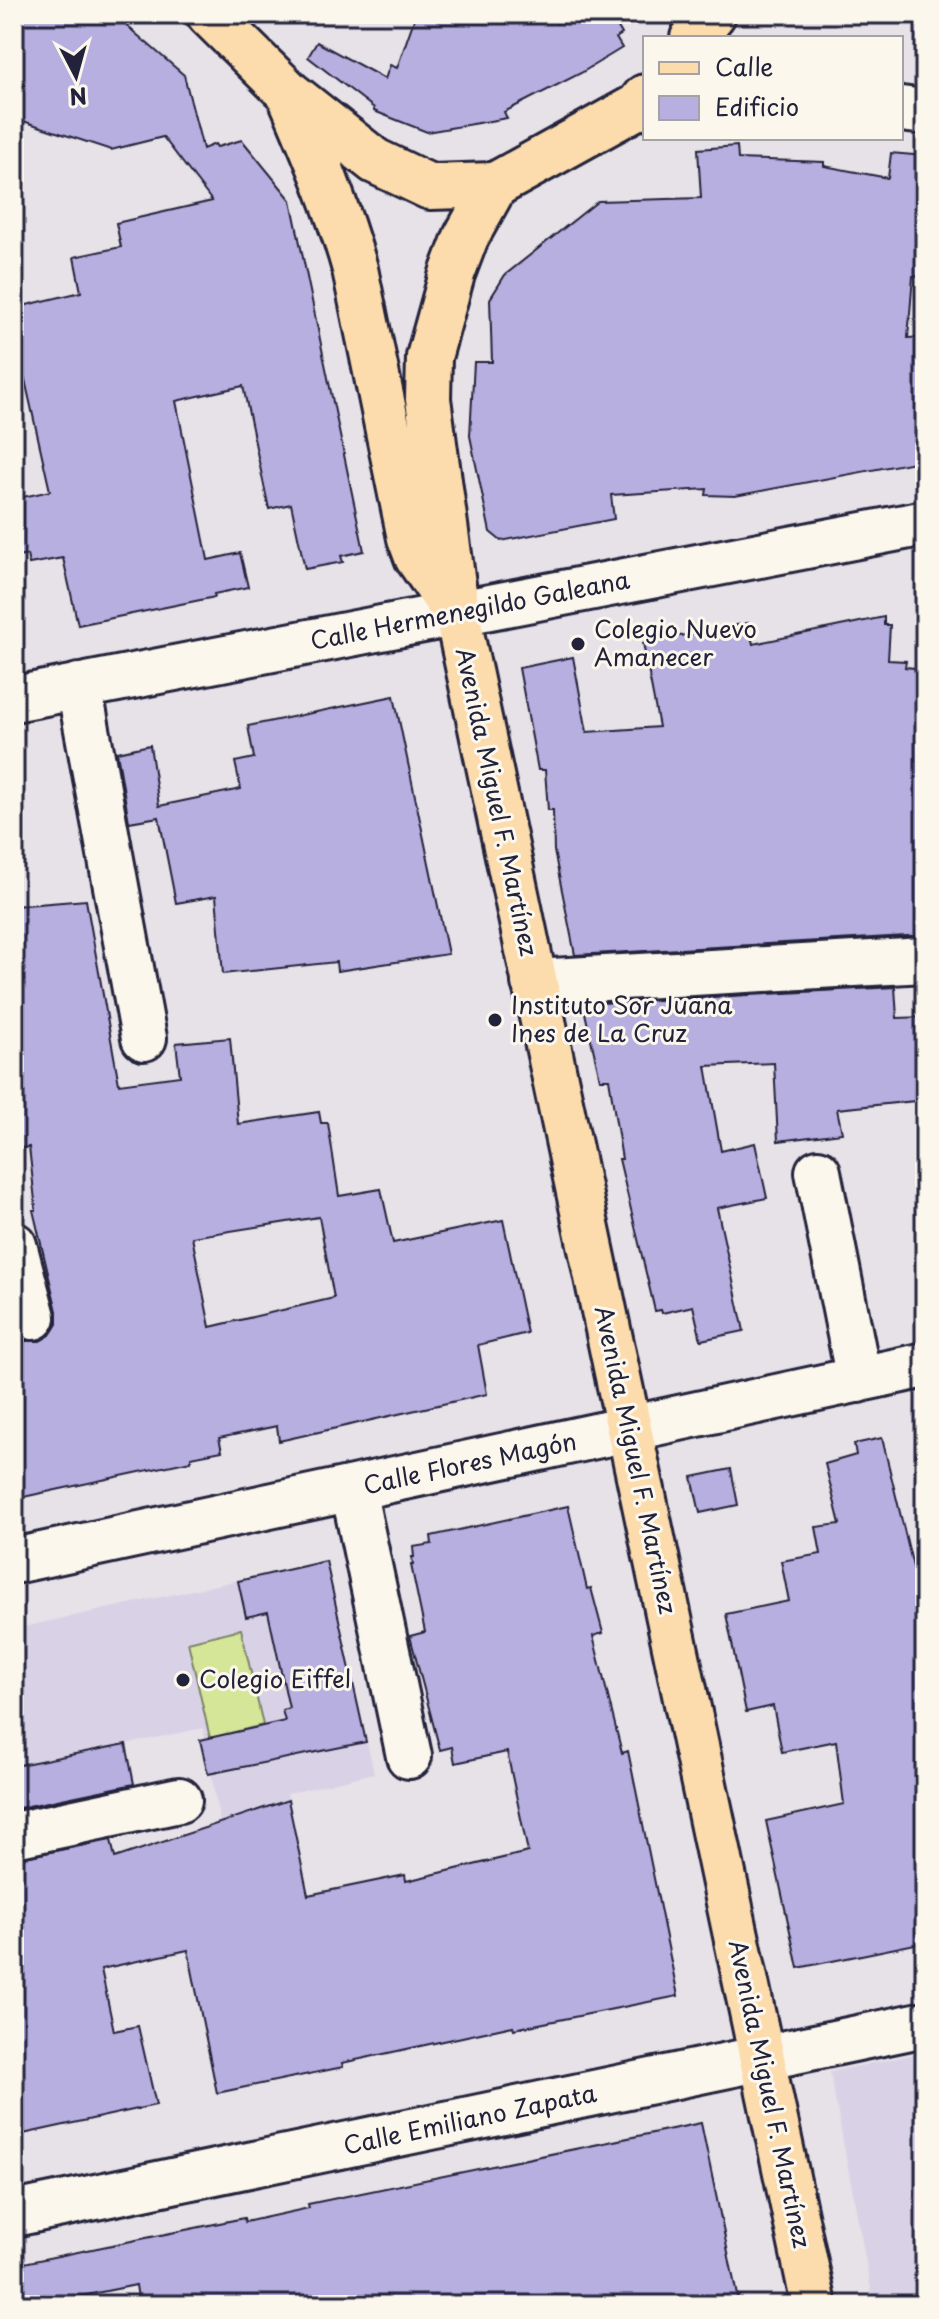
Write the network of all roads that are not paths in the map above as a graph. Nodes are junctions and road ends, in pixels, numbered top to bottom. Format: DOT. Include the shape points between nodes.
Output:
graph roads {
  1 [pos="209,14"];
  2 [pos="713,14"];
  3 [pos="695,36"];
  4 [pos="289,93"];
  5 [pos="643,103"];
  6 [pos="903,109"];
  7 [pos="925,112"];
  8 [pos="495,185"];
  9 [pos="925,523"];
  10 [pos="457,614"];
  11 [pos="79,686"];
  12 [pos="14,699"];
  13 [pos="925,960"];
  14 [pos="534,982"];
  15 [pos="144,1038"];
  16 [pos="818,1172"];
  17 [pos="14,1245"];
  18 [pos="33,1317"];
  19 [pos="925,1365"];
  20 [pos="859,1380"];
  21 [pos="629,1429"];
  22 [pos="353,1489"];
  23 [pos="14,1561"];
  24 [pos="409,1756"];
  25 [pos="179,1800"];
  26 [pos="14,1835"];
  27 [pos="925,2024"];
  28 [pos="762,2060"];
  29 [pos="14,2214"];
  30 [pos="814,2305"];
  1 -- 4 [label="main road"];
  2 -- 3 [label="main road"];
  4 -- 8 [label="main road" via="375,161 430,187"];
  4 -- 10 [label="main road, Avenida Miguel F. Martínez" via="344,229 410,538 417,557"];
  5 -- 8 [label="main road"];
  6 -- 7 [label="street"];
  8 -- 10 [label="main road, Avenida Miguel F. Martínez" via="466,237 429,357 428,399"];
  9 -- 10 [label="street, Calle Hermenegildo Galeana"];
  10 -- 11 [label="street, Calle Hermenegildo Galeana"];
  10 -- 14 [label="main road, Avenida Miguel F. Martínez"];
  11 -- 12 [label="street, Calle Hermenegildo Galeana"];
  11 -- 15 [label="street"];
  13 -- 14 [label="street"];
  14 -- 21 [label="main road, Avenida Miguel F. Martínez"];
  16 -- 20 [label="street"];
  17 -- 18 [label="street"];
  19 -- 20 [label="street, Calle Flores Magón"];
  20 -- 21 [label="street, Calle Flores Magón"];
  21 -- 22 [label="street, Calle Flores Magón"];
  21 -- 28 [label="main road, Avenida Miguel F. Martínez"];
  22 -- 23 [label="street, Calle Flores Magón"];
  22 -- 24 [label="street"];
  25 -- 26 [label="street"];
  27 -- 28 [label="street, Calle Emiliano Zapata"];
  28 -- 29 [label="street, Calle Emiliano Zapata"];
  28 -- 30 [label="main road, Avenida Miguel F. Martínez"];
}
